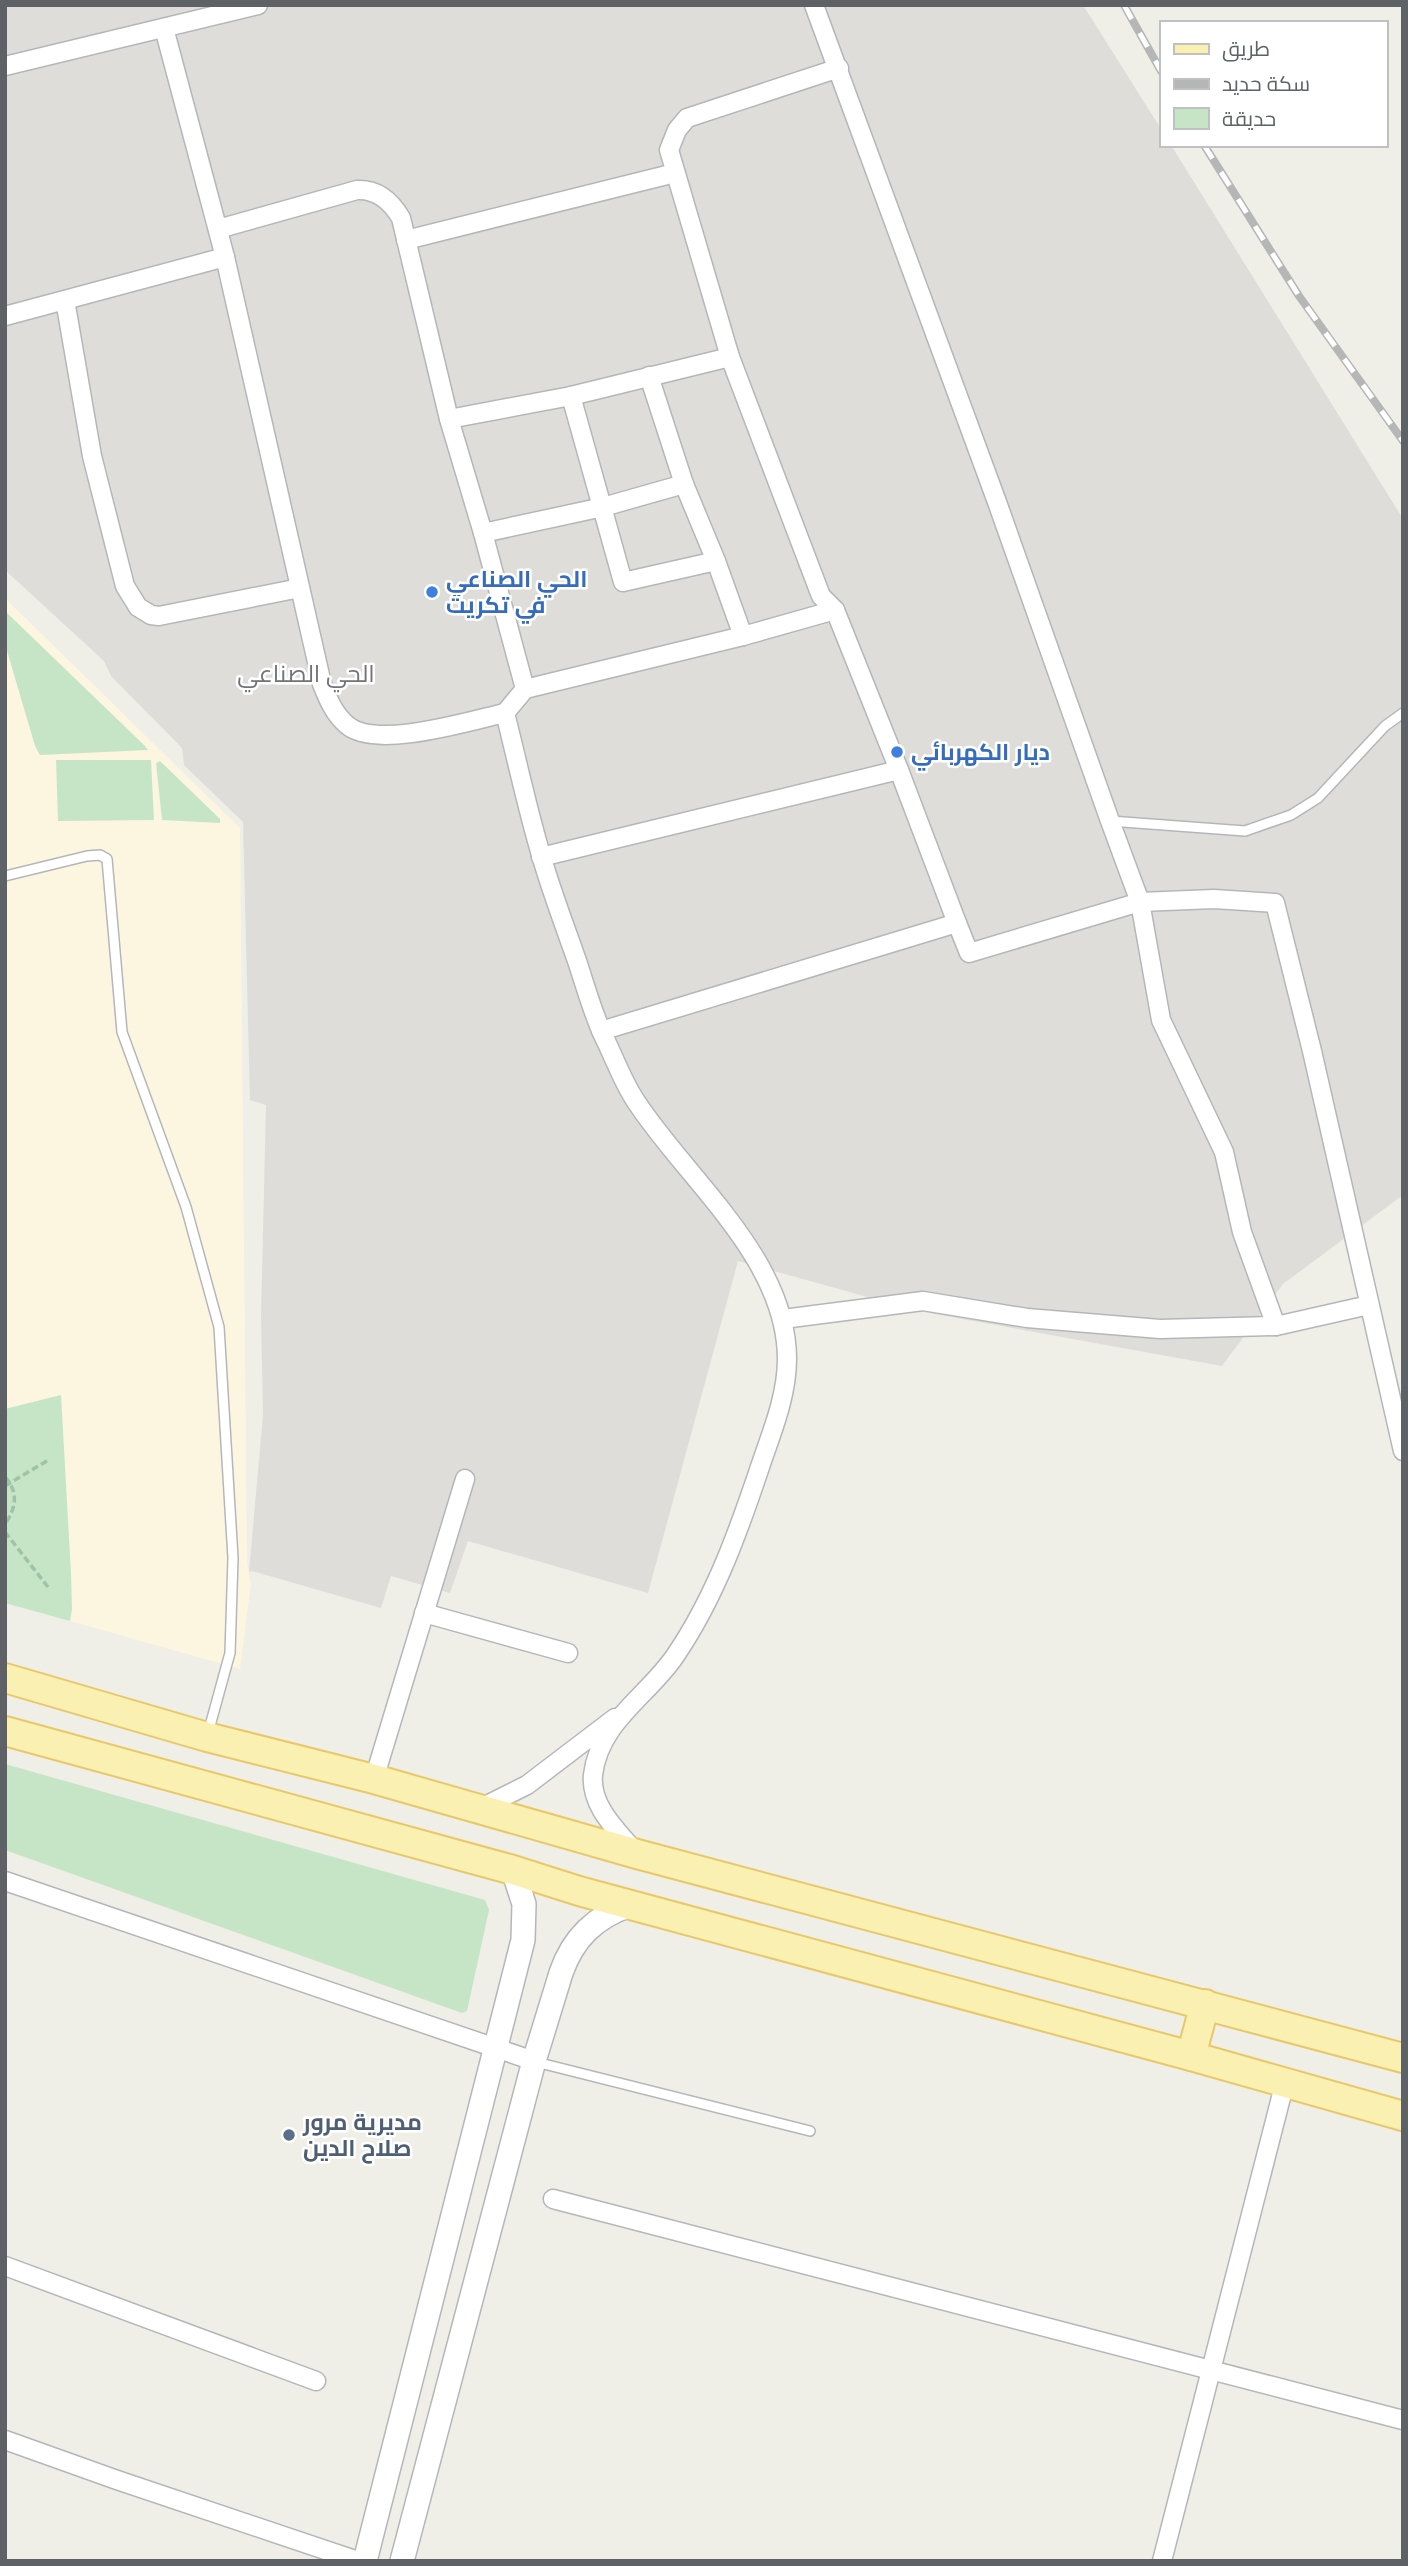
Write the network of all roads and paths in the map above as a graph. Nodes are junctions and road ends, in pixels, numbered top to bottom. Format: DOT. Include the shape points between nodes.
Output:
graph roads {
  1 [pos="258,5"];
  2 [pos="814,5"];
  3 [pos="164,28"];
  4 [pos="5,66"];
  5 [pos="839,68"];
  6 [pos="675,173"];
  7 [pos="218,229"];
  8 [pos="407,240"];
  9 [pos="225,257"];
  10 [pos="65,300"];
  11 [pos="5,316"];
  12 [pos="730,357"];
  13 [pos="649,376"];
  14 [pos="571,396"];
  15 [pos="449,419"];
  16 [pos="684,484"];
  17 [pos="603,507"];
  18 [pos="483,533"];
  19 [pos="716,561"];
  20 [pos="300,589"];
  21 [pos="835,610"];
  22 [pos="743,636"];
  23 [pos="525,689"];
  24 [pos="505,713"];
  25 [pos="1403,713"];
  26 [pos="899,770"];
  27 [pos="1110,821"];
  28 [pos="541,857"];
  29 [pos="5,876"];
  30 [pos="1140,902"];
  31 [pos="957,923"];
  32 [pos="601,1031"];
  33 [pos="1369,1305"];
  34 [pos="783,1319"];
  35 [pos="1276,1326"];
  36 [pos="1403,1451"];
  37 [pos="50,1459"];
  38 [pos="5,1478"];
  39 [pos="465,1479"];
  40 [pos="8,1484"];
  41 [pos="5,1524"];
  42 [pos="5,1532"];
  43 [pos="48,1587"];
  44 [pos="424,1613"];
  45 [pos="568,1653"];
  46 [pos="5,1678"];
  47 [pos="621,1714"];
  48 [pos="5,1731"];
  49 [pos="207,1737"];
  50 [pos="374,1779"];
  51 [pos="478,1809"];
  52 [pos="637,1854"];
  53 [pos="513,1870"];
  54 [pos="5,1881"];
  55 [pos="629,1905"];
  56 [pos="1205,2004"];
  57 [pos="495,2050"];
  58 [pos="1191,2056"];
  59 [pos="1403,2058"];
  60 [pos="534,2062"];
  61 [pos="1285,2082"];
  62 [pos="1403,2116"];
  63 [pos="810,2131"];
  64 [pos="553,2199"];
  65 [pos="450,2225"];
  66 [pos="488,2236"];
  67 [pos="5,2266"];
  68 [pos="1210,2371"];
  69 [pos="316,2381"];
  70 [pos="1403,2420"];
  71 [pos="5,2440"];
  72 [pos="358,2561"];
  73 [pos="365,2561"];
  74 [pos="402,2561"];
  75 [pos="1162,2561"];
  1 -- 3 [label="street"];
  2 -- 5 [label="street"];
  3 -- 4 [label="street"];
  3 -- 7 [label="street"];
  5 -- 6 [label="street" via="687,118 670,150"];
  5 -- 27 [label="street"];
  6 -- 8 [label="street"];
  6 -- 12 [label="street"];
  7 -- 8 [label="street" via="365,190 376,192 395,209"];
  7 -- 9 [label="street"];
  8 -- 15 [label="street"];
  9 -- 10 [label="street"];
  9 -- 20 [label="street"];
  10 -- 11 [label="street"];
  10 -- 20 [label="street" via="92,456 125,586 138,607 159,616"];
  12 -- 13 [label="street"];
  12 -- 21 [label="street" via="821,596"];
  13 -- 14 [label="street"];
  13 -- 16 [label="street"];
  14 -- 15 [label="street"];
  14 -- 17 [label="street"];
  15 -- 18 [label="street"];
  16 -- 17 [label="street"];
  16 -- 19 [label="street"];
  17 -- 18 [label="street"];
  17 -- 19 [label="street" via="623,582"];
  18 -- 23 [label="street"];
  19 -- 22 [label="street"];
  20 -- 24 [label="street" via="322,684 330,705 347,725 384,736"];
  21 -- 22 [label="street"];
  21 -- 26 [label="street"];
  22 -- 23 [label="street"];
  23 -- 24 [label="street"];
  24 -- 28 [label="street"];
  25 -- 27 [label="lane" via="1385,726 1318,798 1291,815 1245,831"];
  26 -- 28 [label="street"];
  26 -- 31 [label="street"];
  27 -- 30 [label="street"];
  28 -- 32 [label="street"];
  29 -- 49 [label="lane" via="87,856 107,859 122,1032 186,1207 219,1328 233,1558 230,1653"];
  30 -- 31 [label="street" via="969,953"];
  30 -- 33 [label="street" via="1214,899 1275,903"];
  30 -- 35 [label="street" via="1161,1020 1224,1152 1242,1232"];
  31 -- 32 [label="street"];
  32 -- 34 [label="street" via="633,1097 757,1259"];
  33 -- 35 [label="street"];
  33 -- 36 [label="street"];
  34 -- 35 [label="street" via="923,1301 1027,1318 1160,1329"];
  34 -- 47 [label="street" via="788,1360 780,1408 715,1588 673,1660"];
  37 -- 40 [label="path"];
  38 -- 40 [label="path"];
  39 -- 44 [label="street"];
  40 -- 41 [label="path" via="15,1504"];
  42 -- 43 [label="path"];
  44 -- 45 [label="street"];
  44 -- 50 [label="street"];
  46 -- 49 [label="main road"];
  47 -- 51 [label="street" via="527,1785"];
  47 -- 52 [label="street" via="596,1764 594,1791 606,1815"];
  48 -- 53 [label="main road"];
  49 -- 50 [label="main road"];
  50 -- 51 [label="main road"];
  51 -- 52 [label="main road"];
  52 -- 56 [label="main road"];
  53 -- 55 [label="main road"];
  53 -- 57 [label="street" via="524,1904 524,1931"];
  54 -- 57 [label="street"];
  55 -- 58 [label="main road"];
  55 -- 60 [label="street" via="604,1916 573,1945"];
  56 -- 58 [label="main road"];
  56 -- 59 [label="main road"];
  57 -- 60 [label="street"];
  57 -- 65 [label="street"];
  58 -- 61 [label="main road"];
  60 -- 63 [label="lane"];
  60 -- 66 [label="street"];
  61 -- 62 [label="main road"];
  61 -- 68 [label="street"];
  64 -- 68 [label="street"];
  65 -- 66 [label="street"];
  65 -- 73 [label="street"];
  66 -- 74 [label="street"];
  67 -- 69 [label="street"];
  68 -- 70 [label="street"];
  68 -- 75 [label="street"];
  71 -- 72 [label="street"];
}
